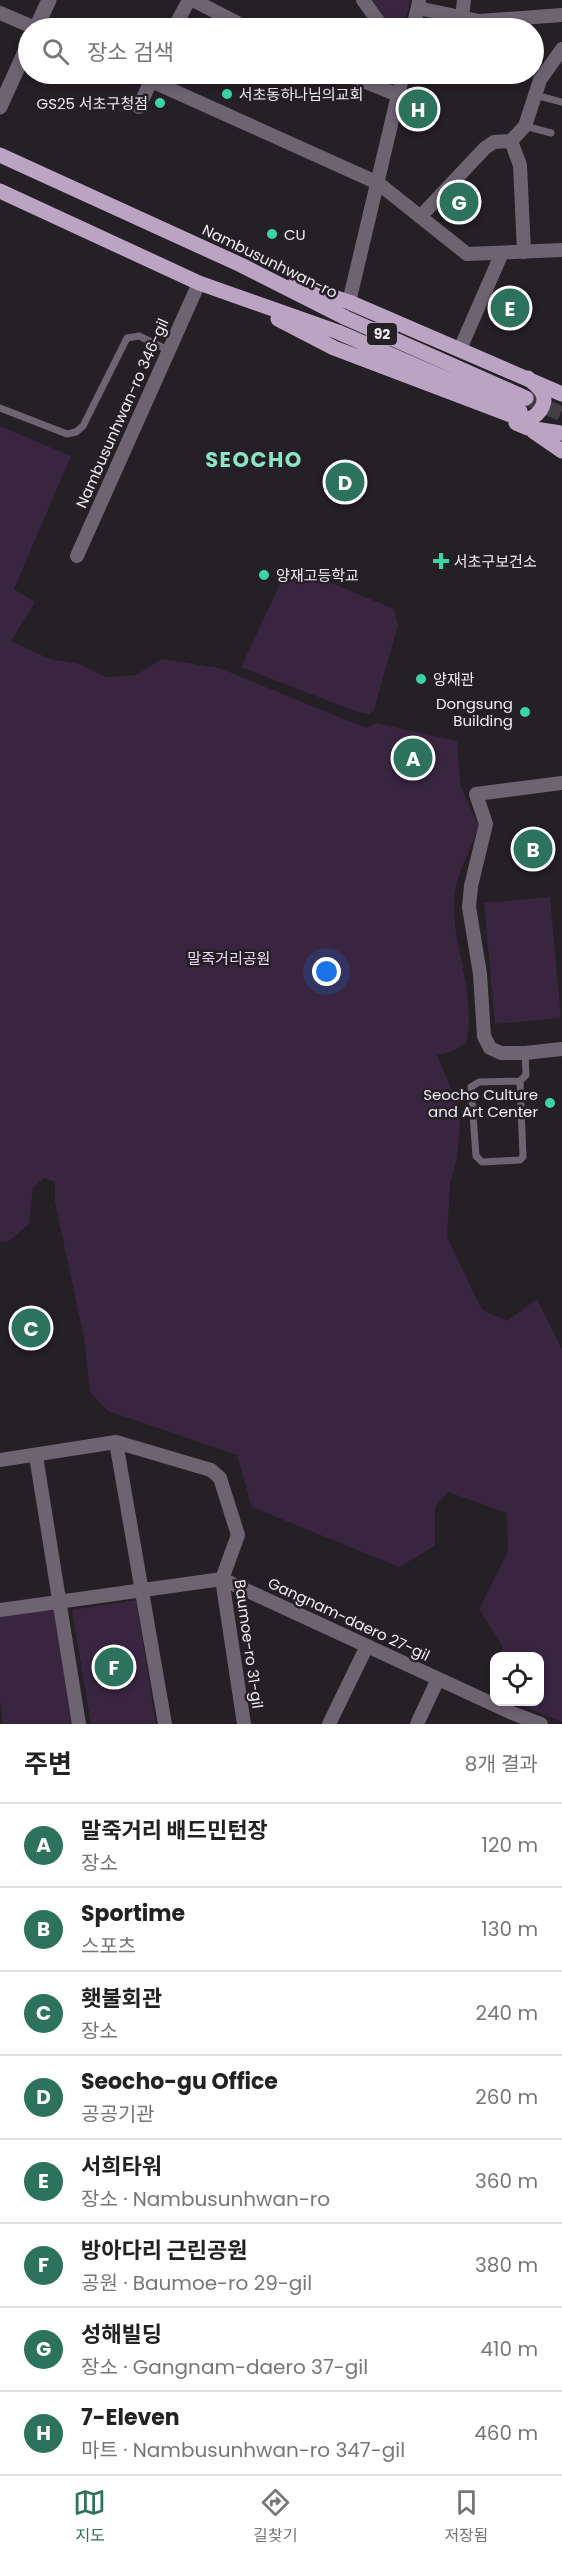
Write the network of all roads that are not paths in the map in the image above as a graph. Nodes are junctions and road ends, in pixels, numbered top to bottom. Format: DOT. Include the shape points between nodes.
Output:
graph roads {
  1 [pos="49,0"];
  2 [pos="190,0"];
  3 [pos="363,0"];
  4 [pos="464,0"];
  5 [pos="419,4"];
  6 [pos="0,13"];
  7 [pos="562,16"];
  8 [pos="40,18"];
  9 [pos="180,18"];
  10 [pos="227,18"];
  11 [pos="376,18"];
  12 [pos="462,18"];
  13 [pos="529,18"];
  14 [pos="18,21"];
  15 [pos="562,50"];
  16 [pos="18,67"];
  17 [pos="544,75"];
  18 [pos="149,84"];
  19 [pos="167,84"];
  20 [pos="371,84"];
  21 [pos="401,84"];
  22 [pos="538,84"];
  23 [pos="398,95"];
  24 [pos="534,95"];
  25 [pos="562,102"];
  26 [pos="0,107"];
  27 [pos="139,107"];
  28 [pos="525,126"];
  29 [pos="551,133"];
  30 [pos="511,141"];
  31 [pos="0,155"];
  32 [pos="378,183"];
  33 [pos="0,191"];
  34 [pos="420,217"];
  35 [pos="562,250"];
  36 [pos="502,252"];
  37 [pos="524,252"];
  38 [pos="241,265"];
  39 [pos="199,283"];
  40 [pos="230,295"];
  41 [pos="349,302"];
  42 [pos="460,349"];
  43 [pos="168,350"];
  44 [pos="528,378"];
  45 [pos="562,383"];
  46 [pos="562,394"];
  47 [pos="462,398"];
  48 [pos="0,408"];
  49 [pos="528,428"];
  50 [pos="562,433"];
  51 [pos="562,452"];
  52 [pos="76,556"];
  53 [pos="562,783"];
  54 [pos="562,1049"];
  55 [pos="525,1053"];
  56 [pos="520,1081"];
  57 [pos="116,1442"];
  58 [pos="36,1456"];
  59 [pos="0,1460"];
  60 [pos="222,1579"];
  61 [pos="141,1591"];
  62 [pos="59,1603"];
  63 [pos="0,1610"];
  64 [pos="367,1646"];
  65 [pos="438,1679"];
  66 [pos="509,1718"];
  67 [pos="79,1724"];
  68 [pos="165,1724"];
  69 [pos="244,1724"];
  70 [pos="329,1724"];
  71 [pos="417,1724"];
  72 [pos="541,1724"];
  1 -- 8 [label="street"];
  2 -- 9 [label="street"];
  2 -- 10 [label="street"];
  3 -- 11 [label="street"];
  4 -- 12 [label="street"];
  5 -- 12 [label="street"];
  6 -- 14 [label="street"];
  7 -- 13 [label="street"];
  15 -- 17 [label="street"];
  16 -- 26 [label="street"];
  18 -- 27 [label="street"];
  19 -- 32 [label="street"];
  20 -- 23 [label="street"];
  21 -- 23 [label="street"];
  22 -- 24 [label="street"];
  23 -- 32 [label="street"];
  24 -- 25 [label="lane"];
  24 -- 28 [label="street"];
  28 -- 29 [label="lane"];
  28 -- 30 [label="street"];
  30 -- 34 [label="street" via="494,142 485,148"];
  30 -- 37 [label="street" via="519,165"];
  31 -- 38 [label="main road, Nambusunhwan-ro / 92"];
  32 -- 34 [label="street"];
  32 -- 41 [label="street"];
  33 -- 39 [label="main road, Nambusunhwan-ro / 92"];
  34 -- 36 [label="street" via="467,254"];
  35 -- 37 [label="street"];
  36 -- 37 [label="street"];
  36 -- 42 [label="street"];
  38 -- 40 [label="main road, Nambusunhwan-ro / 92" via="523,404"];
  38 -- 41 [label="main road"];
  39 -- 40 [label="main road, Nambusunhwan-ro / 92"];
  39 -- 43 [label="street, Nambusunhwan-ro 346-gil"];
  40 -- 47 [label="main road" via="334,348"];
  41 -- 42 [label="main road"];
  42 -- 44 [label="main road"];
  43 -- 48 [label="lane" via="139,336 129,337 83,426 74,433 67,434"];
  43 -- 52 [label="street, Nambusunhwan-ro 346-gil"];
  44 -- 45 [label="main road"];
  44 -- 46 [label="main road"];
  44 -- 47 [label="main road" via="543,393 544,400 531,419"];
  47 -- 49 [label="main road"];
  49 -- 50 [label="main road"];
  49 -- 51 [label="main road"];
  53 -- 55 [label="street" via="476,794 486,824 469,907 480,974 484,1036 490,1048 501,1053"];
  54 -- 55 [label="street"];
  55 -- 56 [label="lane" via="526,1075"];
  56 -- 56 [label="lane" via="479,1082 471,1087 478,1160 523,1157"];
  57 -- 58 [label="street, Baumoe-ro 31-gil"];
  57 -- 60 [label="street, Baumoe-ro 31-gil" via="211,1470 220,1478 238,1534"];
  57 -- 61 [label="street"];
  58 -- 59 [label="street, Baumoe-ro 31-gil"];
  58 -- 62 [label="street"];
  60 -- 61 [label="street"];
  60 -- 64 [label="street, Gangnam-daero 27-gil"];
  60 -- 69 [label="street, Baumoe-ro 31-gil"];
  61 -- 62 [label="street"];
  61 -- 68 [label="street"];
  62 -- 63 [label="street"];
  62 -- 67 [label="street"];
  64 -- 65 [label="street, Gangnam-daero 27-gil"];
  64 -- 70 [label="street"];
  65 -- 66 [label="street, Gangnam-daero 27-gil"];
  65 -- 71 [label="street, Gangnam-daero 27-gil"];
  66 -- 72 [label="street, Gangnam-daero 27-gil"];
}
